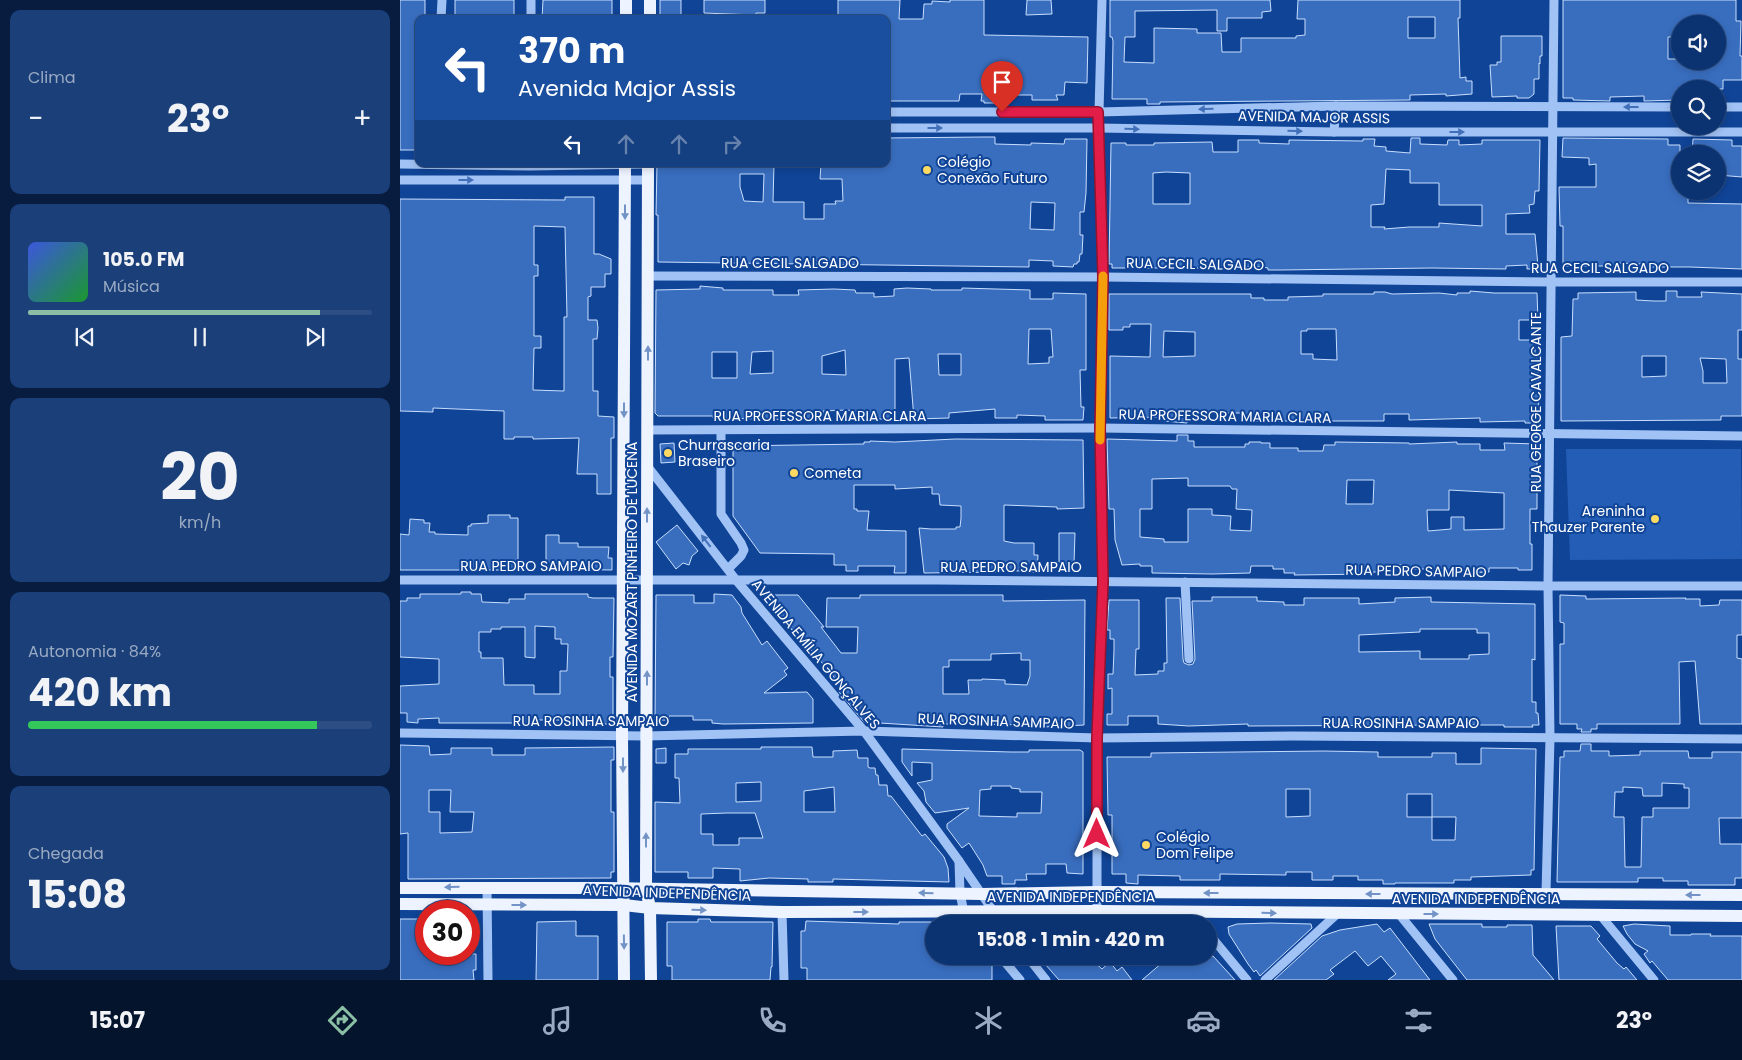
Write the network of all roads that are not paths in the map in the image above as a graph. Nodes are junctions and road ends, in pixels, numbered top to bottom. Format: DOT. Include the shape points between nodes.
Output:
graph roads {
  1 [pos="442,0"];
  2 [pos="531,0"];
  3 [pos="626,0"];
  4 [pos="650,0"];
  5 [pos="1102,0"];
  6 [pos="1554,0"];
  7 [pos="441,15"];
  8 [pos="531,15"];
  9 [pos="626,15"];
  10 [pos="650,15"];
  11 [pos="1336,106"];
  12 [pos="1554,106"];
  13 [pos="1671,107"];
  14 [pos="1726,107"];
  15 [pos="1742,108"];
  16 [pos="890,112"];
  17 [pos="1098,112"];
  18 [pos="890,128"];
  19 [pos="1099,128"];
  20 [pos="1334,132"];
  21 [pos="1553,132"];
  22 [pos="1742,132"];
  23 [pos="400,164"];
  24 [pos="415,164"];
  25 [pos="440,167"];
  26 [pos="625,167"];
  27 [pos="647,167"];
  28 [pos="400,180"];
  29 [pos="440,180"];
  30 [pos="625,180"];
  31 [pos="648,180"];
  32 [pos="648,276"];
  33 [pos="1103,277"];
  34 [pos="1550,282"];
  35 [pos="1742,282"];
  36 [pos="624,305"];
  37 [pos="648,305"];
  38 [pos="1100,428"];
  39 [pos="648,430"];
  40 [pos="721,431"];
  41 [pos="1550,433"];
  42 [pos="1742,436"];
  43 [pos="648,467"];
  44 [pos="728,569"];
  45 [pos="623,579"];
  46 [pos="647,579"];
  47 [pos="400,580"];
  48 [pos="736,580"];
  49 [pos="1103,582"];
  50 [pos="1185,582"];
  51 [pos="1548,586"];
  52 [pos="1742,586"];
  53 [pos="1189,659"];
  54 [pos="864,731"];
  55 [pos="400,733"];
  56 [pos="622,735"];
  57 [pos="646,736"];
  58 [pos="1097,738"];
  59 [pos="1550,738"];
  60 [pos="1742,739"];
  61 [pos="959,861"];
  62 [pos="487,887"];
  63 [pos="400,888"];
  64 [pos="623,888"];
  65 [pos="646,889"];
  66 [pos="1097,892"];
  67 [pos="960,893"];
  68 [pos="1546,893"];
  69 [pos="982,894"];
  70 [pos="1742,895"];
  71 [pos="400,904"];
  72 [pos="487,905"];
  73 [pos="624,905"];
  74 [pos="650,908"];
  75 [pos="1097,911"];
  76 [pos="782,912"];
  77 [pos="993,912"];
  78 [pos="1190,912"];
  79 [pos="964,913"];
  80 [pos="1337,914"];
  81 [pos="1399,914"];
  82 [pos="995,915"];
  83 [pos="1192,915"];
  84 [pos="1601,916"];
  85 [pos="1742,916"];
  86 [pos="1217,944"];
  87 [pos="1008,965"];
  88 [pos="1035,965"];
  89 [pos="488,980"];
  90 [pos="624,980"];
  91 [pos="651,980"];
  92 [pos="784,980"];
  93 [pos="1020,980"];
  94 [pos="1046,980"];
  95 [pos="1247,980"];
  96 [pos="1265,980"];
  97 [pos="1453,980"];
  98 [pos="1654,980"];
  1 -- 7 [label="street"];
  2 -- 8 [label="street"];
  3 -- 9 [label="main road"];
  4 -- 10 [label="main road"];
  5 -- 17 [label="street"];
  6 -- 12 [label="street, RUA GEORGE CAVALCANTE"];
  11 -- 12 [label="street, AVENIDA MAJOR ASSIS"];
  11 -- 17 [label="street, AVENIDA MAJOR ASSIS, one-way"];
  11 -- 20 [label="street"];
  13 -- 12 [label="street, AVENIDA MAJOR ASSIS, one-way"];
  12 -- 21 [label="street, RUA GEORGE CAVALCANTE"];
  14 -- 15 [label="street"];
  16 -- 17 [label="street, AVENIDA MAJOR ASSIS"];
  17 -- 19 [label="street"];
  18 -- 19 [label="street, AVENIDA MAJOR ASSIS, one-way"];
  19 -- 20 [label="street, AVENIDA MAJOR ASSIS, one-way"];
  19 -- 33 [label="street"];
  20 -- 21 [label="street, AVENIDA MAJOR ASSIS, one-way"];
  21 -- 22 [label="street, AVENIDA MAJOR ASSIS"];
  21 -- 34 [label="street, RUA GEORGE CAVALCANTE"];
  23 -- 24 [label="street"];
  25 -- 29 [label="street"];
  26 -- 30 [label="main road, AVENIDA MOZART PINHEIRO DE LUCENA"];
  27 -- 31 [label="main road, AVENIDA MOZART PINHEIRO DE LUCENA"];
  28 -- 29 [label="street"];
  29 -- 30 [label="street, one-way"];
  30 -- 31 [label="street"];
  30 -- 36 [label="main road, AVENIDA MOZART PINHEIRO DE LUCENA, one-way"];
  31 -- 32 [label="main road, AVENIDA MOZART PINHEIRO DE LUCENA"];
  32 -- 33 [label="street, RUA CECIL SALGADO"];
  32 -- 37 [label="main road, AVENIDA MOZART PINHEIRO DE LUCENA"];
  33 -- 34 [label="street, RUA CECIL SALGADO"];
  33 -- 38 [label="street"];
  34 -- 35 [label="street, RUA CECIL SALGADO"];
  34 -- 41 [label="street, RUA GEORGE CAVALCANTE"];
  36 -- 37 [label="main road"];
  36 -- 45 [label="main road, AVENIDA MOZART PINHEIRO DE LUCENA, one-way"];
  39 -- 37 [label="main road, AVENIDA MOZART PINHEIRO DE LUCENA, one-way"];
  38 -- 40 [label="street, RUA PROFESSORA MARIA CLARA"];
  38 -- 41 [label="street, RUA PROFESSORA MARIA CLARA"];
  38 -- 49 [label="street"];
  39 -- 40 [label="street, RUA PROFESSORA MARIA CLARA"];
  39 -- 43 [label="main road, AVENIDA MOZART PINHEIRO DE LUCENA"];
  40 -- 44 [label="street" via="721,514 744,550"];
  41 -- 42 [label="street, RUA PROFESSORA MARIA CLARA"];
  41 -- 51 [label="street, RUA GEORGE CAVALCANTE"];
  44 -- 43 [label="street, AVENIDA EMÍLIA GONÇALVES, one-way"];
  46 -- 43 [label="main road, AVENIDA MOZART PINHEIRO DE LUCENA, one-way"];
  44 -- 48 [label="street, AVENIDA EMÍLIA GONÇALVES"];
  45 -- 46 [label="street, RUA PEDRO SAMPAIO"];
  45 -- 47 [label="street, RUA PEDRO SAMPAIO"];
  45 -- 56 [label="main road, AVENIDA MOZART PINHEIRO DE LUCENA"];
  46 -- 48 [label="street, RUA PEDRO SAMPAIO"];
  57 -- 46 [label="main road, AVENIDA MOZART PINHEIRO DE LUCENA, one-way"];
  48 -- 49 [label="street, RUA PEDRO SAMPAIO"];
  48 -- 54 [label="street, AVENIDA EMÍLIA GONÇALVES"];
  49 -- 50 [label="street, RUA PEDRO SAMPAIO"];
  49 -- 58 [label="street"];
  50 -- 51 [label="street, RUA PEDRO SAMPAIO"];
  50 -- 53 [label="street"];
  51 -- 52 [label="street, RUA PEDRO SAMPAIO"];
  51 -- 59 [label="street, RUA GEORGE CAVALCANTE"];
  54 -- 57 [label="street, RUA ROSINHA SAMPAIO"];
  54 -- 58 [label="street, RUA ROSINHA SAMPAIO"];
  54 -- 61 [label="street, AVENIDA EMÍLIA GONÇALVES"];
  55 -- 56 [label="street, RUA ROSINHA SAMPAIO"];
  56 -- 57 [label="street, RUA ROSINHA SAMPAIO"];
  56 -- 64 [label="main road, AVENIDA MOZART PINHEIRO DE LUCENA, one-way"];
  65 -- 57 [label="main road, AVENIDA MOZART PINHEIRO DE LUCENA, one-way"];
  58 -- 59 [label="street, RUA ROSINHA SAMPAIO"];
  58 -- 66 [label="street"];
  59 -- 60 [label="street, RUA ROSINHA SAMPAIO"];
  59 -- 68 [label="street, RUA GEORGE CAVALCANTE"];
  61 -- 67 [label="street"];
  61 -- 69 [label="street, AVENIDA EMÍLIA GONÇALVES"];
  62 -- 63 [label="main road, AVENIDA INDEPENDÊNCIA, one-way"];
  62 -- 64 [label="main road, AVENIDA INDEPENDÊNCIA"];
  62 -- 72 [label="street"];
  64 -- 65 [label="main road, AVENIDA INDEPENDÊNCIA"];
  64 -- 73 [label="main road, AVENIDA MOZART PINHEIRO DE LUCENA"];
  67 -- 65 [label="main road, AVENIDA INDEPENDÊNCIA, one-way"];
  65 -- 74 [label="main road, AVENIDA MOZART PINHEIRO DE LUCENA"];
  68 -- 66 [label="main road, AVENIDA INDEPENDÊNCIA, one-way"];
  66 -- 69 [label="main road, AVENIDA INDEPENDÊNCIA"];
  66 -- 75 [label="street"];
  67 -- 69 [label="main road, AVENIDA INDEPENDÊNCIA"];
  67 -- 79 [label="street"];
  70 -- 68 [label="main road, AVENIDA INDEPENDÊNCIA, one-way"];
  69 -- 77 [label="street, AVENIDA EMÍLIA GONÇALVES"];
  71 -- 72 [label="main road, AVENIDA INDEPENDÊNCIA"];
  72 -- 73 [label="main road, AVENIDA INDEPENDÊNCIA, one-way"];
  72 -- 89 [label="street"];
  73 -- 74 [label="main road, AVENIDA INDEPENDÊNCIA"];
  73 -- 90 [label="main road, AVENIDA MOZART PINHEIRO DE LUCENA, one-way"];
  74 -- 76 [label="main road, AVENIDA INDEPENDÊNCIA, one-way"];
  74 -- 91 [label="main road, AVENIDA MOZART PINHEIRO DE LUCENA"];
  75 -- 77 [label="main road, AVENIDA INDEPENDÊNCIA"];
  75 -- 78 [label="main road, AVENIDA INDEPENDÊNCIA"];
  76 -- 79 [label="main road, AVENIDA INDEPENDÊNCIA, one-way"];
  76 -- 92 [label="street"];
  77 -- 79 [label="main road, AVENIDA INDEPENDÊNCIA"];
  77 -- 82 [label="street, AVENIDA EMÍLIA GONÇALVES"];
  78 -- 80 [label="main road, AVENIDA INDEPENDÊNCIA, one-way"];
  78 -- 83 [label="street"];
  80 -- 81 [label="main road, AVENIDA INDEPENDÊNCIA"];
  80 -- 96 [label="street"];
  81 -- 84 [label="main road, AVENIDA INDEPENDÊNCIA, one-way"];
  81 -- 97 [label="street"];
  84 -- 85 [label="main road, AVENIDA INDEPENDÊNCIA"];
  84 -- 98 [label="street"];
  86 -- 95 [label="street"];
  87 -- 93 [label="street"];
  88 -- 94 [label="street"];
}
